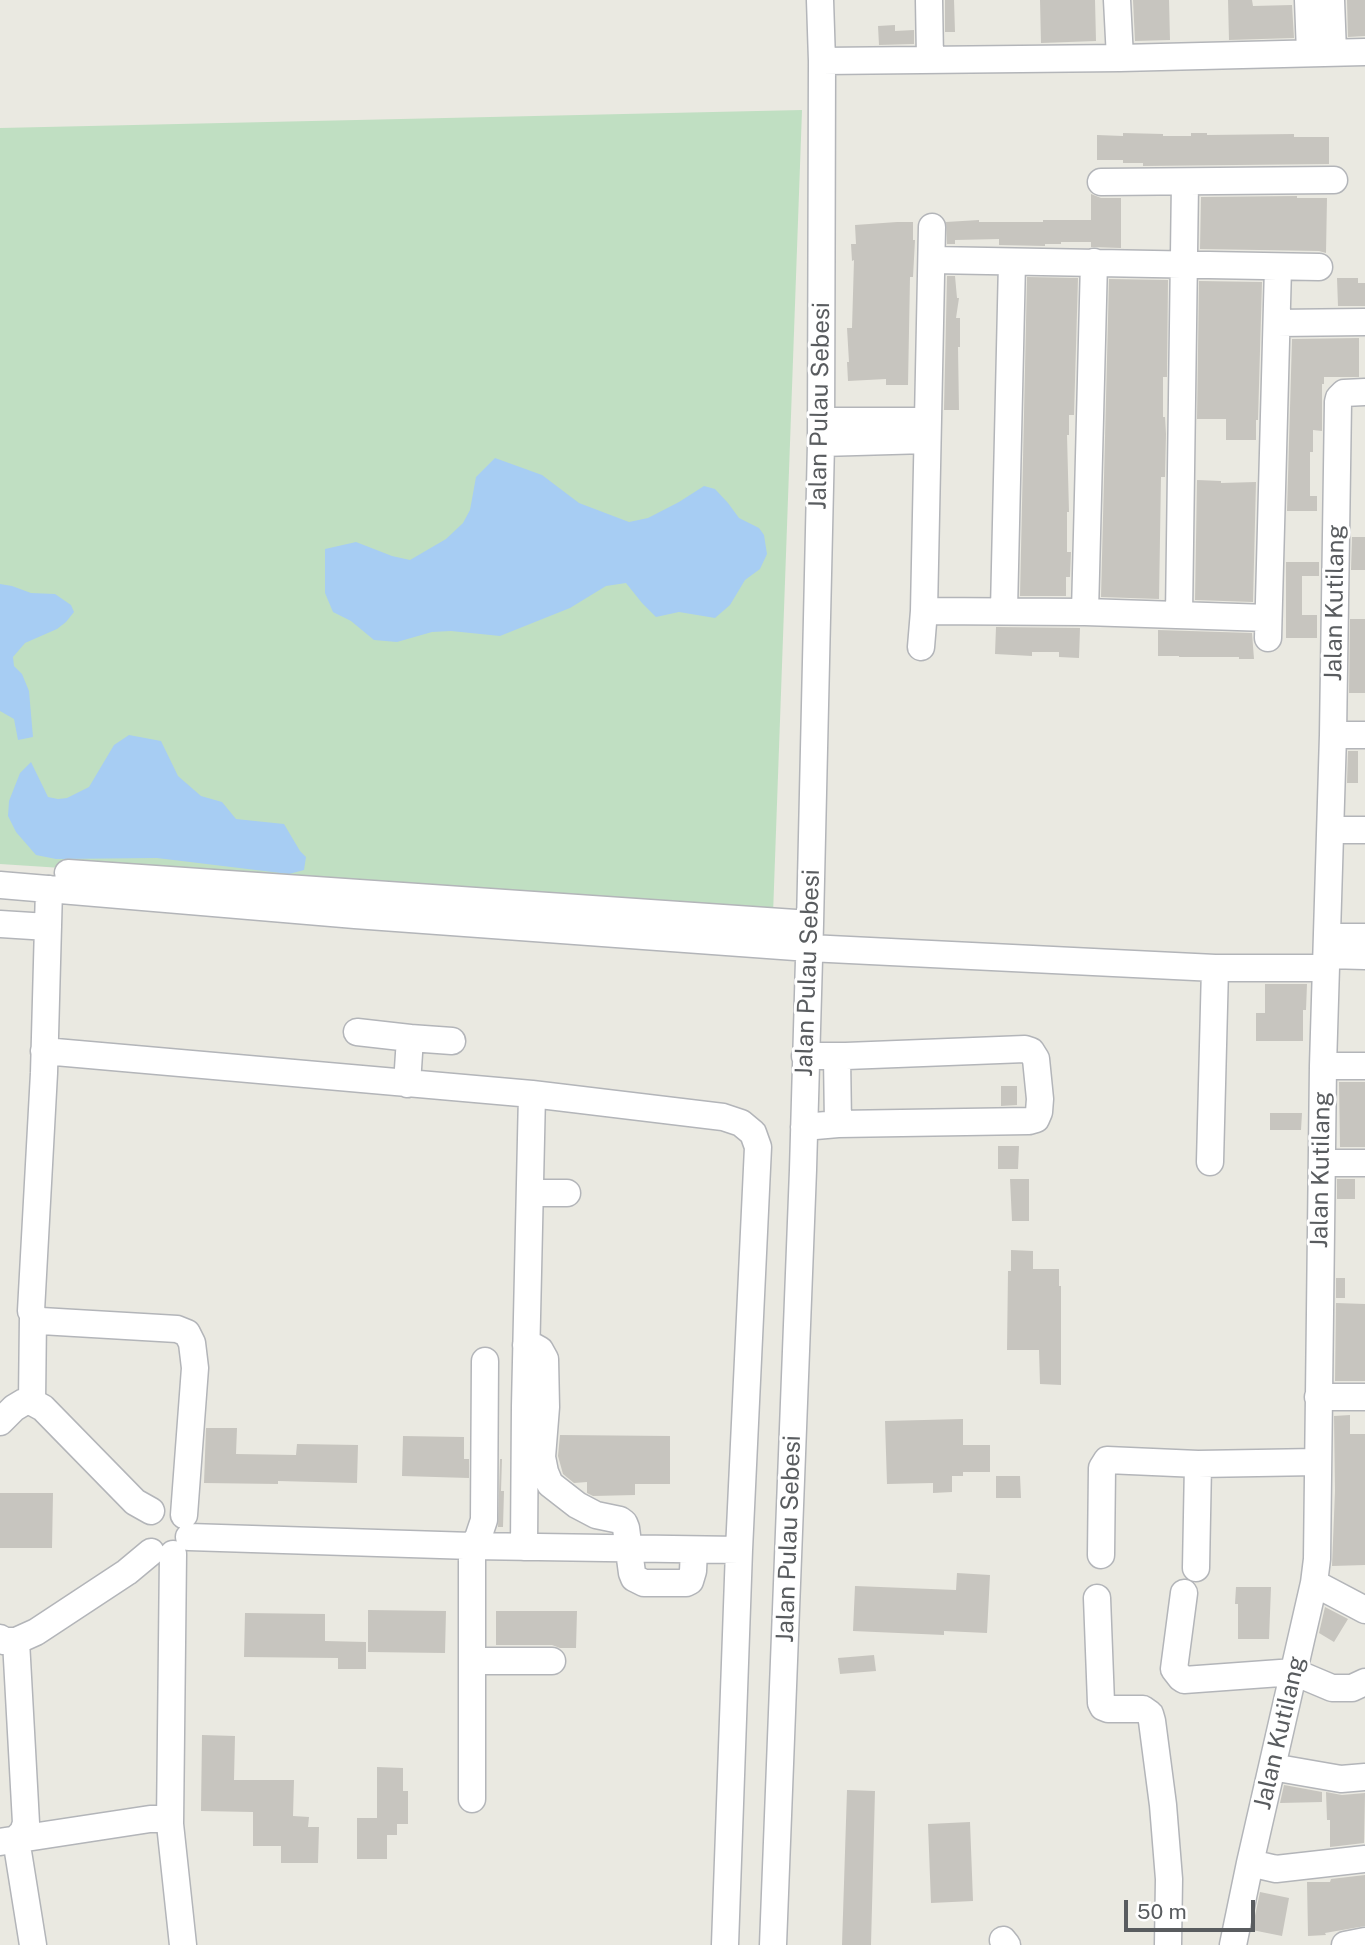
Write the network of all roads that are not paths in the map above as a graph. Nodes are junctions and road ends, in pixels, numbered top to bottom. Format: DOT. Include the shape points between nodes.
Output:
graph roads {
  1 [pos="820,0"];
  2 [pos="929,0"];
  3 [pos="1117,0"];
  4 [pos="1308,0"];
  5 [pos="1331,0"];
  6 [pos="1365,52"];
  7 [pos="1321,53"];
  8 [pos="1120,58"];
  9 [pos="930,59"];
  10 [pos="822,61"];
  11 [pos="1334,180"];
  12 [pos="1101,182"];
  13 [pos="1185,182"];
  14 [pos="932,226"];
  15 [pos="932,260"];
  16 [pos="1012,262"];
  17 [pos="1094,262"];
  18 [pos="1183,264"];
  19 [pos="1278,267"];
  20 [pos="1319,267"];
  21 [pos="1365,322"];
  22 [pos="1277,323"];
  23 [pos="1357,392"];
  24 [pos="927,431"];
  25 [pos="821,432"];
  26 [pos="1004,610"];
  27 [pos="924,611"];
  28 [pos="1085,612"];
  29 [pos="1180,615"];
  30 [pos="921,648"];
  31 [pos="1333,735"];
  32 [pos="1365,735"];
  33 [pos="1331,830"];
  34 [pos="1365,830"];
  35 [pos="0,868"];
  36 [pos="0,885"];
  37 [pos="49,889"];
  38 [pos="0,923"];
  39 [pos="48,927"];
  40 [pos="809,936"];
  41 [pos="1365,937"];
  42 [pos="1326,954"];
  43 [pos="1365,956"];
  44 [pos="1215,968"];
  45 [pos="357,1032"];
  46 [pos="410,1038"];
  47 [pos="452,1041"];
  48 [pos="44,1051"];
  49 [pos="806,1056"];
  50 [pos="837,1056"];
  51 [pos="1323,1066"];
  52 [pos="1365,1066"];
  53 [pos="407,1084"];
  54 [pos="532,1094"];
  55 [pos="838,1124"];
  56 [pos="804,1127"];
  57 [pos="1210,1163"];
  58 [pos="1322,1163"];
  59 [pos="1365,1163"];
  60 [pos="530,1193"];
  61 [pos="567,1193"];
  62 [pos="33,1316"];
  63 [pos="485,1361"];
  64 [pos="1318,1397"];
  65 [pos="1365,1398"];
  66 [pos="32,1402"];
  67 [pos="535,1406"];
  68 [pos="0,1422"];
  69 [pos="1317,1462"];
  70 [pos="1198,1464"];
  71 [pos="151,1511"];
  72 [pos="174,1540"];
  73 [pos="472,1546"];
  74 [pos="524,1547"];
  75 [pos="629,1548"];
  76 [pos="739,1550"];
  77 [pos="1101,1555"];
  78 [pos="1196,1568"];
  79 [pos="1314,1583"];
  80 [pos="1184,1593"];
  81 [pos="1097,1598"];
  82 [pos="1365,1610"];
  83 [pos="8,1640"];
  84 [pos="472,1661"];
  85 [pos="552,1661"];
  86 [pos="1294,1672"];
  87 [pos="1365,1682"];
  88 [pos="1272,1767"];
  89 [pos="1365,1777"];
  90 [pos="472,1799"];
  91 [pos="170,1824"];
  92 [pos="8,1841"];
  93 [pos="1365,1858"];
  94 [pos="1250,1863"];
  95 [pos="1365,1941"];
  96 [pos="1242,1942"];
  97 [pos="33,1945"];
  98 [pos="183,1945"];
  99 [pos="725,1945"];
  100 [pos="773,1945"];
  101 [pos="1168,1945"];
  102 [pos="1345,1945"];
  1 -- 10 [label="street, Jalan Pulau Sebesi"];
  2 -- 9 [label="street"];
  3 -- 8 [label="street"];
  4 -- 7 [label="street"];
  5 -- 7 [label="street"];
  6 -- 7 [label="street"];
  7 -- 8 [label="street"];
  8 -- 9 [label="street"];
  9 -- 10 [label="street"];
  10 -- 25 [label="street, Jalan Pulau Sebesi"];
  11 -- 13 [label="street"];
  12 -- 13 [label="street"];
  13 -- 18 [label="street"];
  14 -- 15 [label="street"];
  15 -- 16 [label="street"];
  15 -- 24 [label="street"];
  16 -- 17 [label="street"];
  16 -- 26 [label="street"];
  17 -- 18 [label="street"];
  17 -- 28 [label="street"];
  18 -- 19 [label="street"];
  18 -- 29 [label="street"];
  19 -- 20 [label="street"];
  19 -- 22 [label="street"];
  21 -- 22 [label="street"];
  22 -- 29 [label="street" via="1268,628"];
  23 -- 31 [label="street, Jalan Kutilang" via="1341,395 1338,402"];
  24 -- 25 [label="street"];
  24 -- 27 [label="street"];
  25 -- 40 [label="street, Jalan Pulau Sebesi"];
  26 -- 27 [label="street"];
  26 -- 28 [label="street"];
  27 -- 30 [label="street"];
  28 -- 29 [label="street"];
  31 -- 32 [label="street"];
  31 -- 33 [label="street, Jalan Kutilang"];
  33 -- 34 [label="street"];
  33 -- 42 [label="street, Jalan Kutilang"];
  35 -- 40 [label="street"];
  36 -- 37 [label="street"];
  37 -- 39 [label="street"];
  37 -- 40 [label="street" via="341,914"];
  38 -- 39 [label="street"];
  39 -- 48 [label="street"];
  40 -- 44 [label="street"];
  40 -- 49 [label="street, Jalan Pulau Sebesi"];
  41 -- 42 [label="street"];
  42 -- 43 [label="street"];
  42 -- 44 [label="street"];
  42 -- 51 [label="street, Jalan Kutilang"];
  44 -- 57 [label="street"];
  45 -- 46 [label="street"];
  46 -- 47 [label="street"];
  46 -- 53 [label="street"];
  48 -- 53 [label="street"];
  48 -- 62 [label="street"];
  49 -- 50 [label="street"];
  49 -- 56 [label="street, Jalan Pulau Sebesi"];
  50 -- 55 [label="street"];
  50 -- 55 [label="street" via="1025,1048 1036,1059 1040,1099 1039,1112 1030,1121"];
  51 -- 52 [label="street"];
  51 -- 58 [label="street, Jalan Kutilang"];
  53 -- 54 [label="street"];
  54 -- 60 [label="street"];
  54 -- 76 [label="street" via="723,1117 753,1133 758,1147"];
  55 -- 56 [label="street"];
  56 -- 100 [label="street, Jalan Pulau Sebesi"];
  58 -- 59 [label="street"];
  58 -- 64 [label="street, Jalan Kutilang"];
  60 -- 61 [label="street"];
  60 -- 67 [label="street" via="526,1345"];
  62 -- 66 [label="street"];
  62 -- 72 [label="street" via="41,1321 187,1332 195,1368"];
  63 -- 73 [label="street" via="484,1520"];
  64 -- 65 [label="street"];
  64 -- 69 [label="street, Jalan Kutilang"];
  66 -- 68 [label="street" via="14,1408"];
  66 -- 71 [label="street" via="135,1502"];
  67 -- 74 [label="street"];
  67 -- 75 [label="street" via="550,1484 577,1505 624,1523"];
  69 -- 70 [label="street"];
  69 -- 79 [label="street, Jalan Kutilang"];
  70 -- 77 [label="street" via="1107,1461 1102,1468"];
  70 -- 78 [label="street"];
  71 -- 72 [label="street" via="175,1508"];
  71 -- 72 [label="street" via="141,1531 143,1542"];
  72 -- 73 [label="street"];
  72 -- 83 [label="street" via="36,1632"];
  72 -- 91 [label="street"];
  73 -- 74 [label="street"];
  73 -- 84 [label="street"];
  74 -- 75 [label="street"];
  75 -- 76 [label="street"];
  76 -- 99 [label="street"];
  79 -- 82 [label="street"];
  79 -- 86 [label="street, Jalan Kutilang"];
  80 -- 86 [label="street" via="1174,1669 1181,1678"];
  81 -- 101 [label="street" via="1101,1703 1108,1709 1143,1709 1152,1721 1169,1879"];
  83 -- 92 [label="street" via="26,1823 23,1832"];
  84 -- 85 [label="street"];
  84 -- 90 [label="street"];
  86 -- 87 [label="street" via="1332,1688 1352,1688"];
  86 -- 88 [label="street, Jalan Kutilang"];
  88 -- 89 [label="street" via="1341,1779"];
  88 -- 94 [label="street, Jalan Kutilang"];
  91 -- 92 [label="street" via="150,1819"];
  91 -- 98 [label="street"];
  92 -- 97 [label="street"];
  93 -- 94 [label="street" via="1276,1869"];
  94 -- 96 [label="street, Jalan Kutilang"];
  95 -- 102 [label="street"];
}
